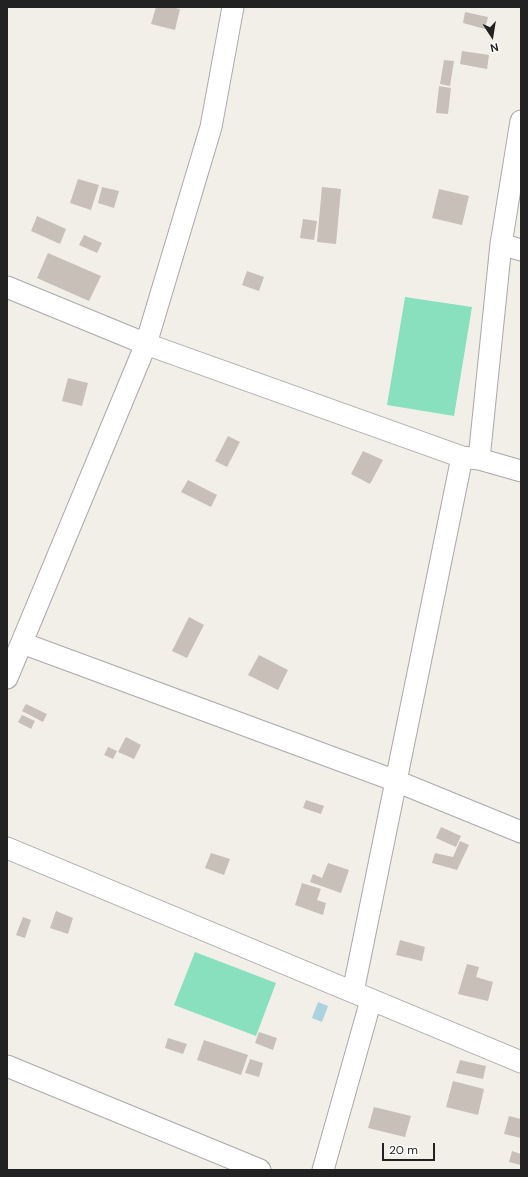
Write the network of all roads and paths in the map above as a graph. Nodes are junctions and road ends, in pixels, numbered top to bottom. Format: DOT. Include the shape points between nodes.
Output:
graph roads {
  1 [pos="233,7"];
  2 [pos="521,121"];
  3 [pos="501,244"];
  4 [pos="521,250"];
  5 [pos="7,287"];
  6 [pos="146,344"];
  7 [pos="471,458"];
  8 [pos="521,471"];
  9 [pos="22,643"];
  10 [pos="7,678"];
  11 [pos="396,781"];
  12 [pos="521,832"];
  13 [pos="7,848"];
  14 [pos="362,996"];
  15 [pos="521,1062"];
  16 [pos="7,1066"];
  17 [pos="220,1162"];
  18 [pos="260,1170"];
  19 [pos="323,1170"];
  1 -- 6 [label="street" via="211,127"];
  2 -- 3 [label="street"];
  3 -- 4 [label="street"];
  3 -- 7 [label="street"];
  5 -- 6 [label="street"];
  6 -- 7 [label="street"];
  6 -- 9 [label="street"];
  7 -- 8 [label="street"];
  7 -- 11 [label="street"];
  9 -- 10 [label="street"];
  9 -- 11 [label="street"];
  11 -- 12 [label="street"];
  11 -- 14 [label="street"];
  13 -- 14 [label="street"];
  14 -- 15 [label="street"];
  14 -- 19 [label="street"];
  16 -- 17 [label="street"];
  17 -- 18 [label="street"];
}
